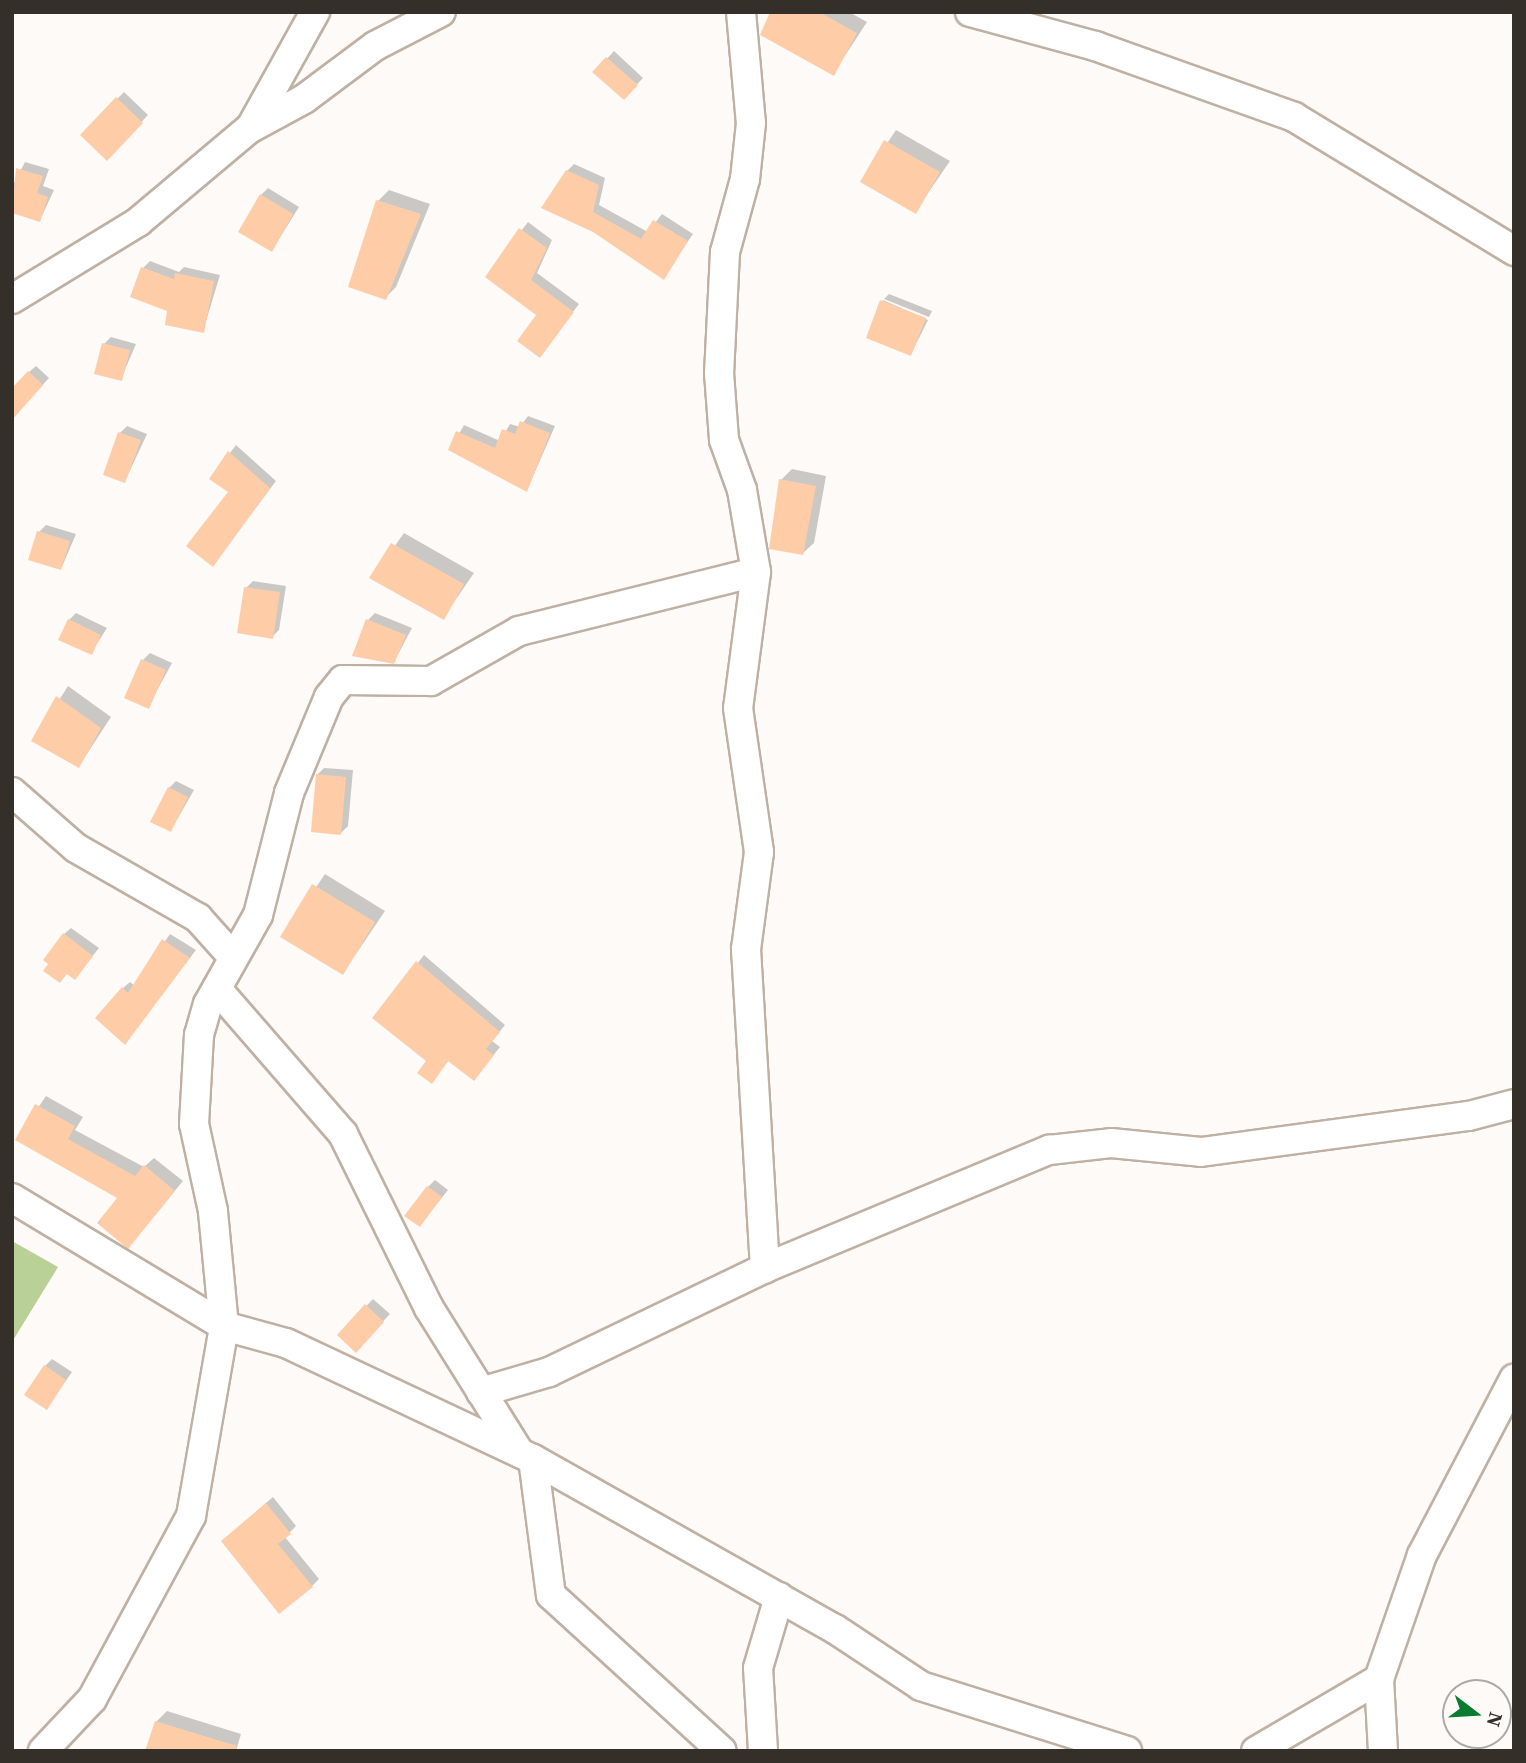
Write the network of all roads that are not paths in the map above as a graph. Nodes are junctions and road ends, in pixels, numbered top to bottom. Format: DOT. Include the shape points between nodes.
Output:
graph roads {
  1 [pos="315,12"];
  2 [pos="441,12"];
  3 [pos="741,12"];
  4 [pos="970,12"];
  5 [pos="412,21"];
  6 [pos="292,58"];
  7 [pos="304,99"];
  8 [pos="249,129"];
  9 [pos="1514,251"];
  10 [pos="12,299"];
  11 [pos="756,572"];
  12 [pos="12,792"];
  13 [pos="233,957"];
  14 [pos="217,989"];
  15 [pos="1514,1104"];
  16 [pos="12,1198"];
  17 [pos="765,1268"];
  18 [pos="224,1326"];
  19 [pos="1514,1379"];
  20 [pos="481,1392"];
  21 [pos="526,1455"];
  22 [pos="779,1597"];
  23 [pos="1380,1679"];
  24 [pos="43,1751"];
  25 [pos="722,1751"];
  26 [pos="763,1751"];
  27 [pos="1126,1751"];
  28 [pos="1256,1751"];
  29 [pos="1383,1751"];
  1 -- 6 [label="street"];
  2 -- 5 [label="street"];
  3 -- 11 [label="street" via="751,123 745,179 725,252 719,373 724,440 742,489"];
  4 -- 9 [label="street" via="1095,47 1294,117"];
  5 -- 7 [label="street"];
  6 -- 7 [label="street"];
  6 -- 8 [label="street"];
  7 -- 8 [label="street"];
  8 -- 10 [label="street" via="138,222"];
  11 -- 13 [label="street" via="519,631 431,681 343,680 329,697 289,793 267,890"];
  11 -- 17 [label="street" via="738,708 759,852 746,949"];
  12 -- 13 [label="street" via="76,848 198,918"];
  13 -- 14 [label="street"];
  14 -- 18 [label="street" via="200,1035 192,1098 213,1211"];
  14 -- 20 [label="street" via="343,1134 429,1308"];
  15 -- 17 [label="street" via="1469,1116 1201,1152 1111,1143 1049,1150"];
  16 -- 18 [label="street"];
  17 -- 20 [label="street" via="549,1372"];
  18 -- 21 [label="street" via="286,1343"];
  18 -- 24 [label="street" via="186,1533 92,1699"];
  19 -- 23 [label="street" via="1422,1555"];
  20 -- 21 [label="street"];
  21 -- 22 [label="street"];
  21 -- 25 [label="street" via="551,1595"];
  22 -- 26 [label="street" via="758,1668"];
  22 -- 27 [label="street" via="921,1686"];
  23 -- 28 [label="street"];
  23 -- 29 [label="street"];
}
